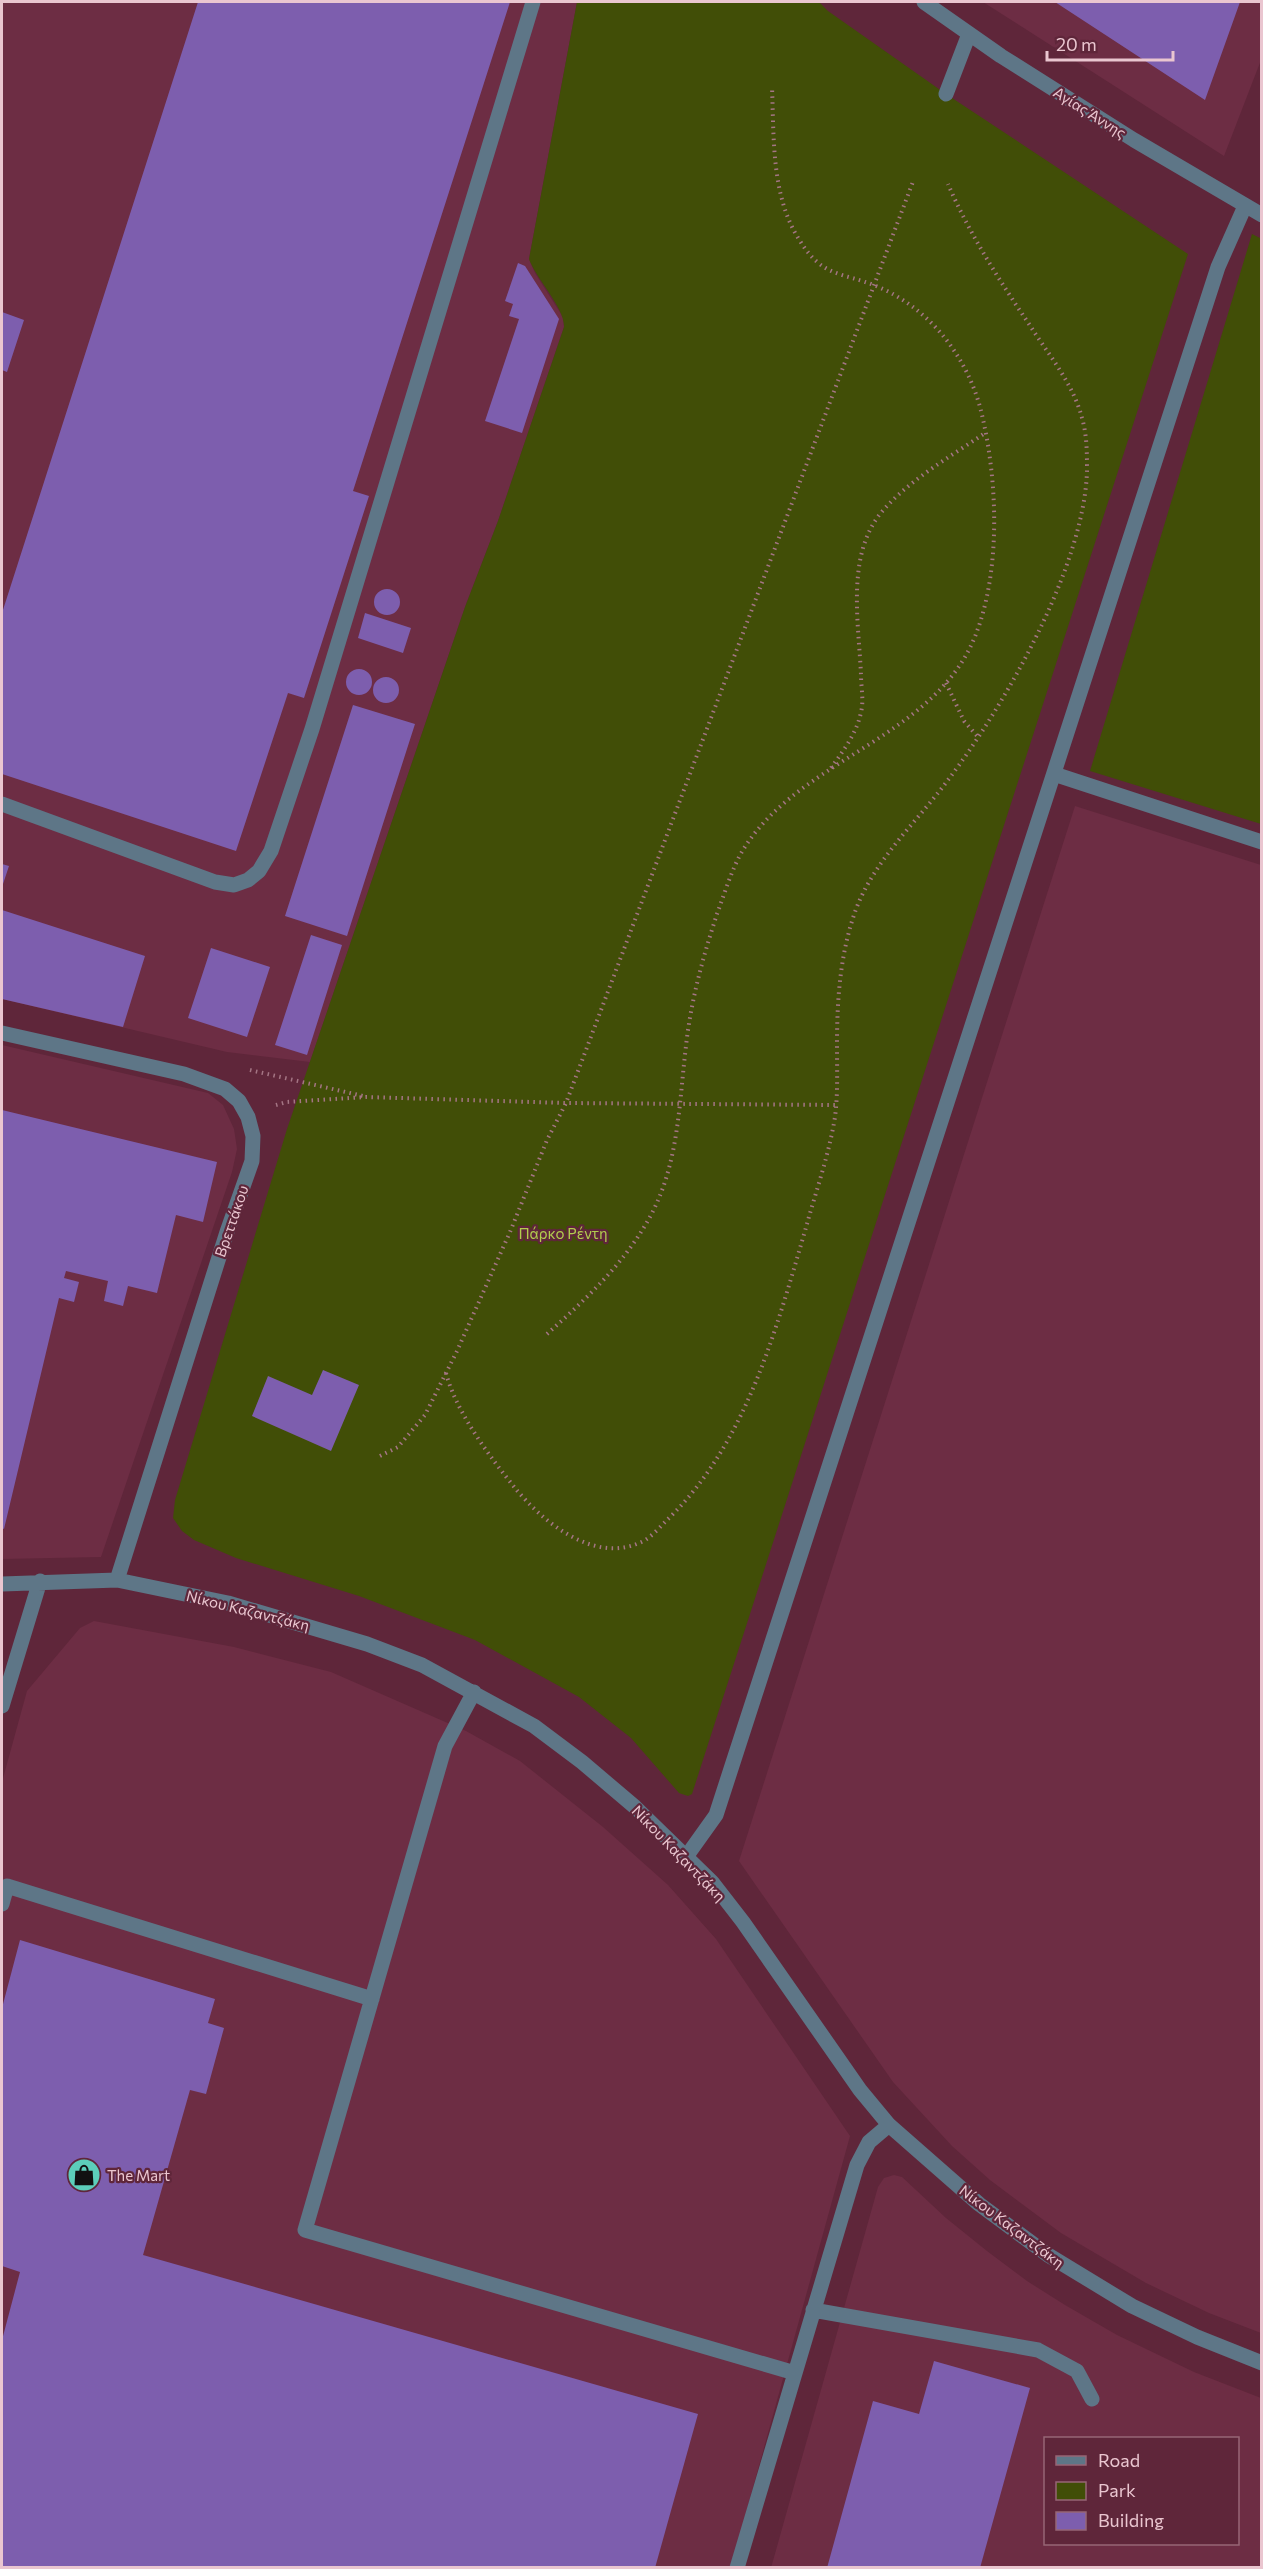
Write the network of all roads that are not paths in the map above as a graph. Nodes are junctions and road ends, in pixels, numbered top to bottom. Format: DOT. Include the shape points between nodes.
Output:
graph roads {
  1 [pos="533,2"];
  2 [pos="924,2"];
  3 [pos="969,34"];
  4 [pos="946,94"];
  5 [pos="1245,206"];
  6 [pos="1262,215"];
  7 [pos="1054,774"];
  8 [pos="2,804"];
  9 [pos="1262,842"];
  10 [pos="2,1033"];
  11 [pos="117,1580"];
  12 [pos="40,1581"];
  13 [pos="2,1584"];
  14 [pos="474,1692"];
  15 [pos="2,1706"];
  16 [pos="686,1857"];
  17 [pos="2,1904"];
  18 [pos="372,1999"];
  19 [pos="889,2125"];
  20 [pos="813,2310"];
  21 [pos="1262,2362"];
  22 [pos="795,2373"];
  23 [pos="1092,2399"];
  24 [pos="737,2568"];
  1 -- 8 [label="street" via="312,729 271,851 259,871 234,885 215,882"];
  2 -- 3 [label="street, Αγίας Άννης"];
  3 -- 4 [label="street"];
  3 -- 5 [label="street, Αγίας Άννης"];
  5 -- 6 [label="street, Αγίας Άννης"];
  5 -- 7 [label="street" via="1218,267"];
  7 -- 9 [label="street"];
  7 -- 16 [label="street" via="716,1815"];
  10 -- 11 [label="street, Βρεττάκου" via="184,1074 225,1089 239,1101 253,1136 252,1161"];
  11 -- 12 [label="street, Νίκου Καζαντζάκη"];
  11 -- 14 [label="street, Νίκου Καζαντζάκη" via="228,1603 367,1644 422,1665"];
  12 -- 13 [label="street, Νίκου Καζαντζάκη"];
  12 -- 15 [label="street"];
  14 -- 16 [label="street, Νίκου Καζαντζάκη" via="534,1726 582,1762"];
  14 -- 18 [label="street" via="445,1746"];
  16 -- 19 [label="street, Νίκου Καζαντζάκη" via="712,1882 743,1922 828,2047"];
  17 -- 18 [label="street" via="7,1886"];
  18 -- 22 [label="street" via="305,2230"];
  19 -- 20 [label="street" via="869,2142 857,2165"];
  19 -- 21 [label="street, Νίκου Καζαντζάκη" via="979,2204 1078,2274 1132,2306"];
  20 -- 22 [label="street"];
  20 -- 23 [label="street" via="1038,2350 1077,2371"];
  22 -- 24 [label="street"];
}
